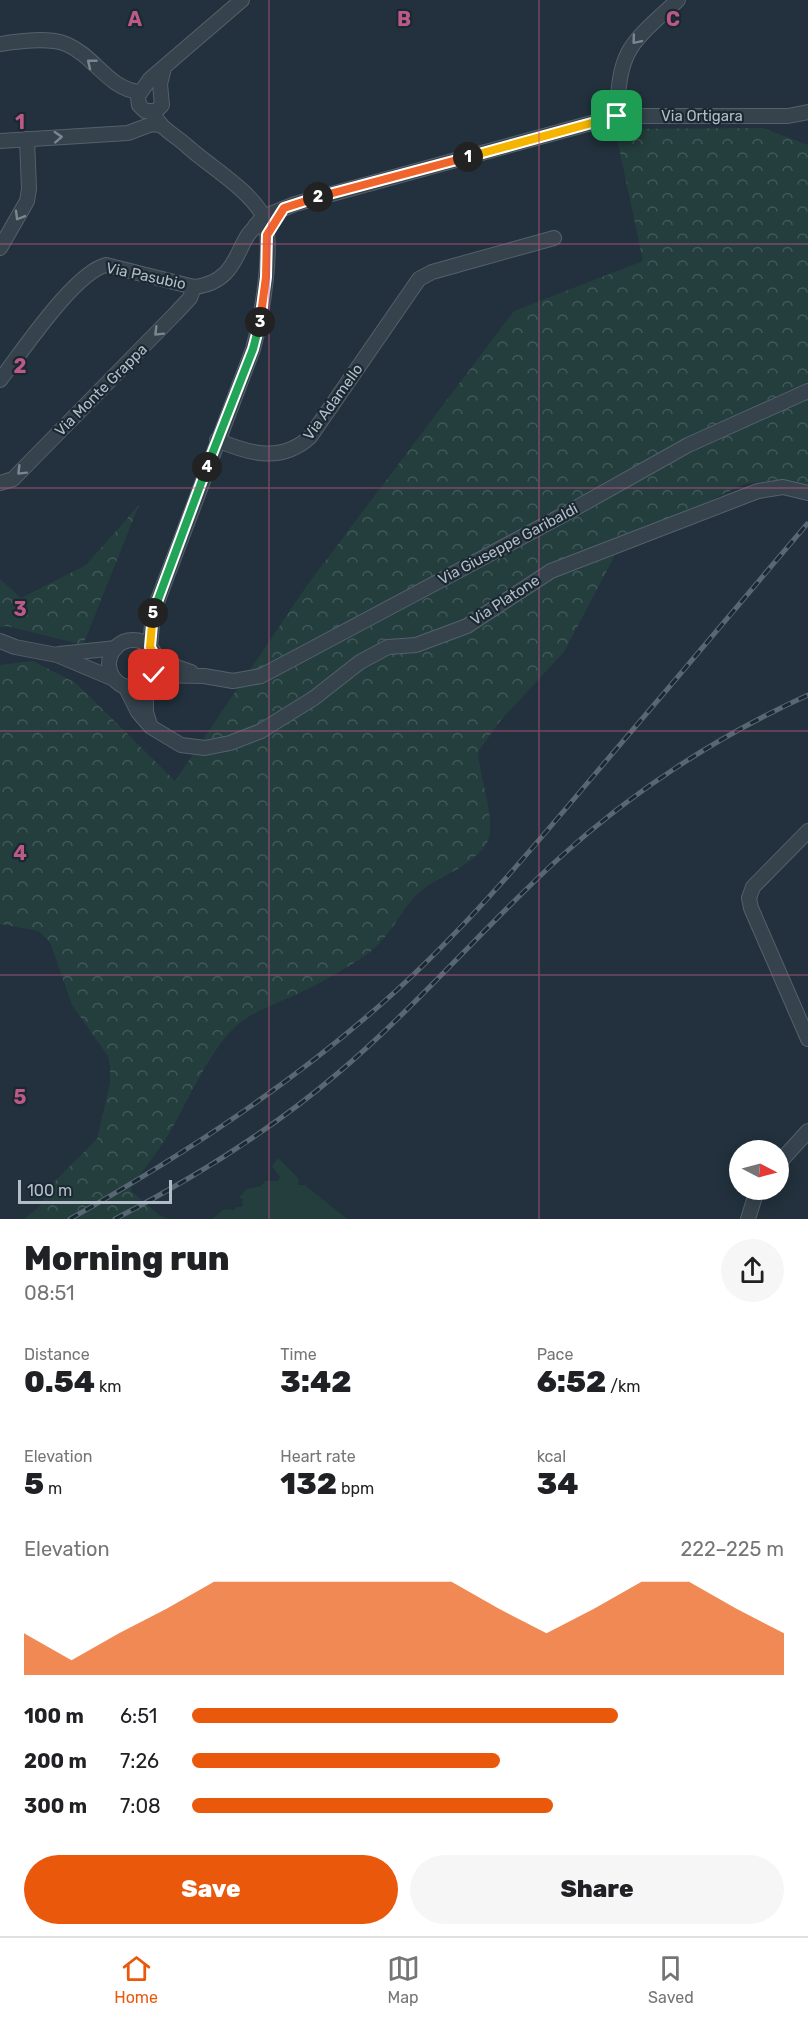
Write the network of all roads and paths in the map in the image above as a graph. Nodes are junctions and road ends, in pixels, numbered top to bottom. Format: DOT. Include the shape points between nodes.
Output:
graph roads {
  1 [pos="242,0"];
  2 [pos="678,0"];
  3 [pos="225,5"];
  4 [pos="0,44"];
  5 [pos="164,68"];
  6 [pos="142,90"];
  7 [pos="160,90"];
  8 [pos="808,112"];
  9 [pos="154,116"];
  10 [pos="617,116"];
  11 [pos="176,136"];
  12 [pos="27,139"];
  13 [pos="0,141"];
  14 [pos="260,228"];
  15 [pos="554,238"];
  16 [pos="0,248"];
  17 [pos="194,287"];
  18 [pos="0,380"];
  19 [pos="808,391"];
  20 [pos="217,440"];
  21 [pos="0,483"];
  22 [pos="808,493"];
  23 [pos="153,613"];
  24 [pos="130,640"];
  25 [pos="0,641"];
  26 [pos="150,647"];
  27 [pos="116,648"];
  28 [pos="0,651"];
  29 [pos="30,651"];
  30 [pos="57,654"];
  31 [pos="157,660"];
  32 [pos="204,676"];
  33 [pos="151,680"];
  34 [pos="119,682"];
  35 [pos="151,727"];
  36 [pos="808,831"];
  37 [pos="808,1039"];
  38 [pos="808,1131"];
  39 [pos="789,1152"];
  40 [pos="754,1200"];
  41 [pos="747,1219"];
  1 -- 3 [label="street"];
  2 -- 10 [label="street, one-way" via="631,47 620,70"];
  3 -- 5 [label="street"];
  6 -- 4 [label="street, one-way" via="122,89 66,44"];
  5 -- 6 [label="street"];
  5 -- 7 [label="street"];
  6 -- 7 [label="street"];
  6 -- 9 [label="street" via="139,105"];
  7 -- 9 [label="street" via="163,97"];
  8 -- 10 [label="street, Via Ortigara" via="788,116"];
  9 -- 11 [label="street"];
  9 -- 11 [label="street"];
  12 -- 9 [label="street, one-way" via="128,133"];
  10 -- 14 [label="street, Via Ortigara" via="284,208"];
  11 -- 14 [label="street" via="253,201"];
  12 -- 13 [label="street"];
  12 -- 16 [label="street, one-way" via="27,201"];
  14 -- 17 [label="street, Via Pasubio" via="226,275 216,282"];
  14 -- 20 [label="street" via="266,277 259,327"];
  15 -- 20 [label="street, Via Adamello" via="419,279 310,437 296,448 268,455"];
  17 -- 18 [label="street, Via Pasubio" via="100,266 66,296"];
  17 -- 21 [label="street, Via Monte Grappa, one-way" via="190,298 175,314 13,479"];
  19 -- 32 [label="street, Via Giuseppe Garibaldi" via="688,445 261,676 233,681"];
  20 -- 23 [label="street"];
  22 -- 35 [label="street, Via Platone" via="783,487 758,491 551,571 467,626 416,645 388,647 360,662 314,698 261,730 230,743 205,748 181,745"];
  23 -- 24 [label="street"];
  23 -- 26 [label="street"];
  24 -- 26 [label="street"];
  24 -- 27 [label="street"];
  25 -- 29 [label="street"];
  26 -- 31 [label="street"];
  27 -- 30 [label="street"];
  27 -- 34 [label="street" via="109,663"];
  28 -- 29 [label="street"];
  29 -- 30 [label="street"];
  30 -- 34 [label="street"];
  31 -- 32 [label="street, Via Giuseppe Garibaldi"];
  31 -- 33 [label="street"];
  32 -- 33 [label="street, Via Giuseppe Garibaldi"];
  33 -- 34 [label="street" via="138,688"];
  33 -- 35 [label="street" via="146,712"];
  34 -- 35 [label="street"];
  36 -- 37 [label="street" via="753,887 749,898"];
  38 -- 39 [label="street"];
  40 -- 41 [label="street"];
}
